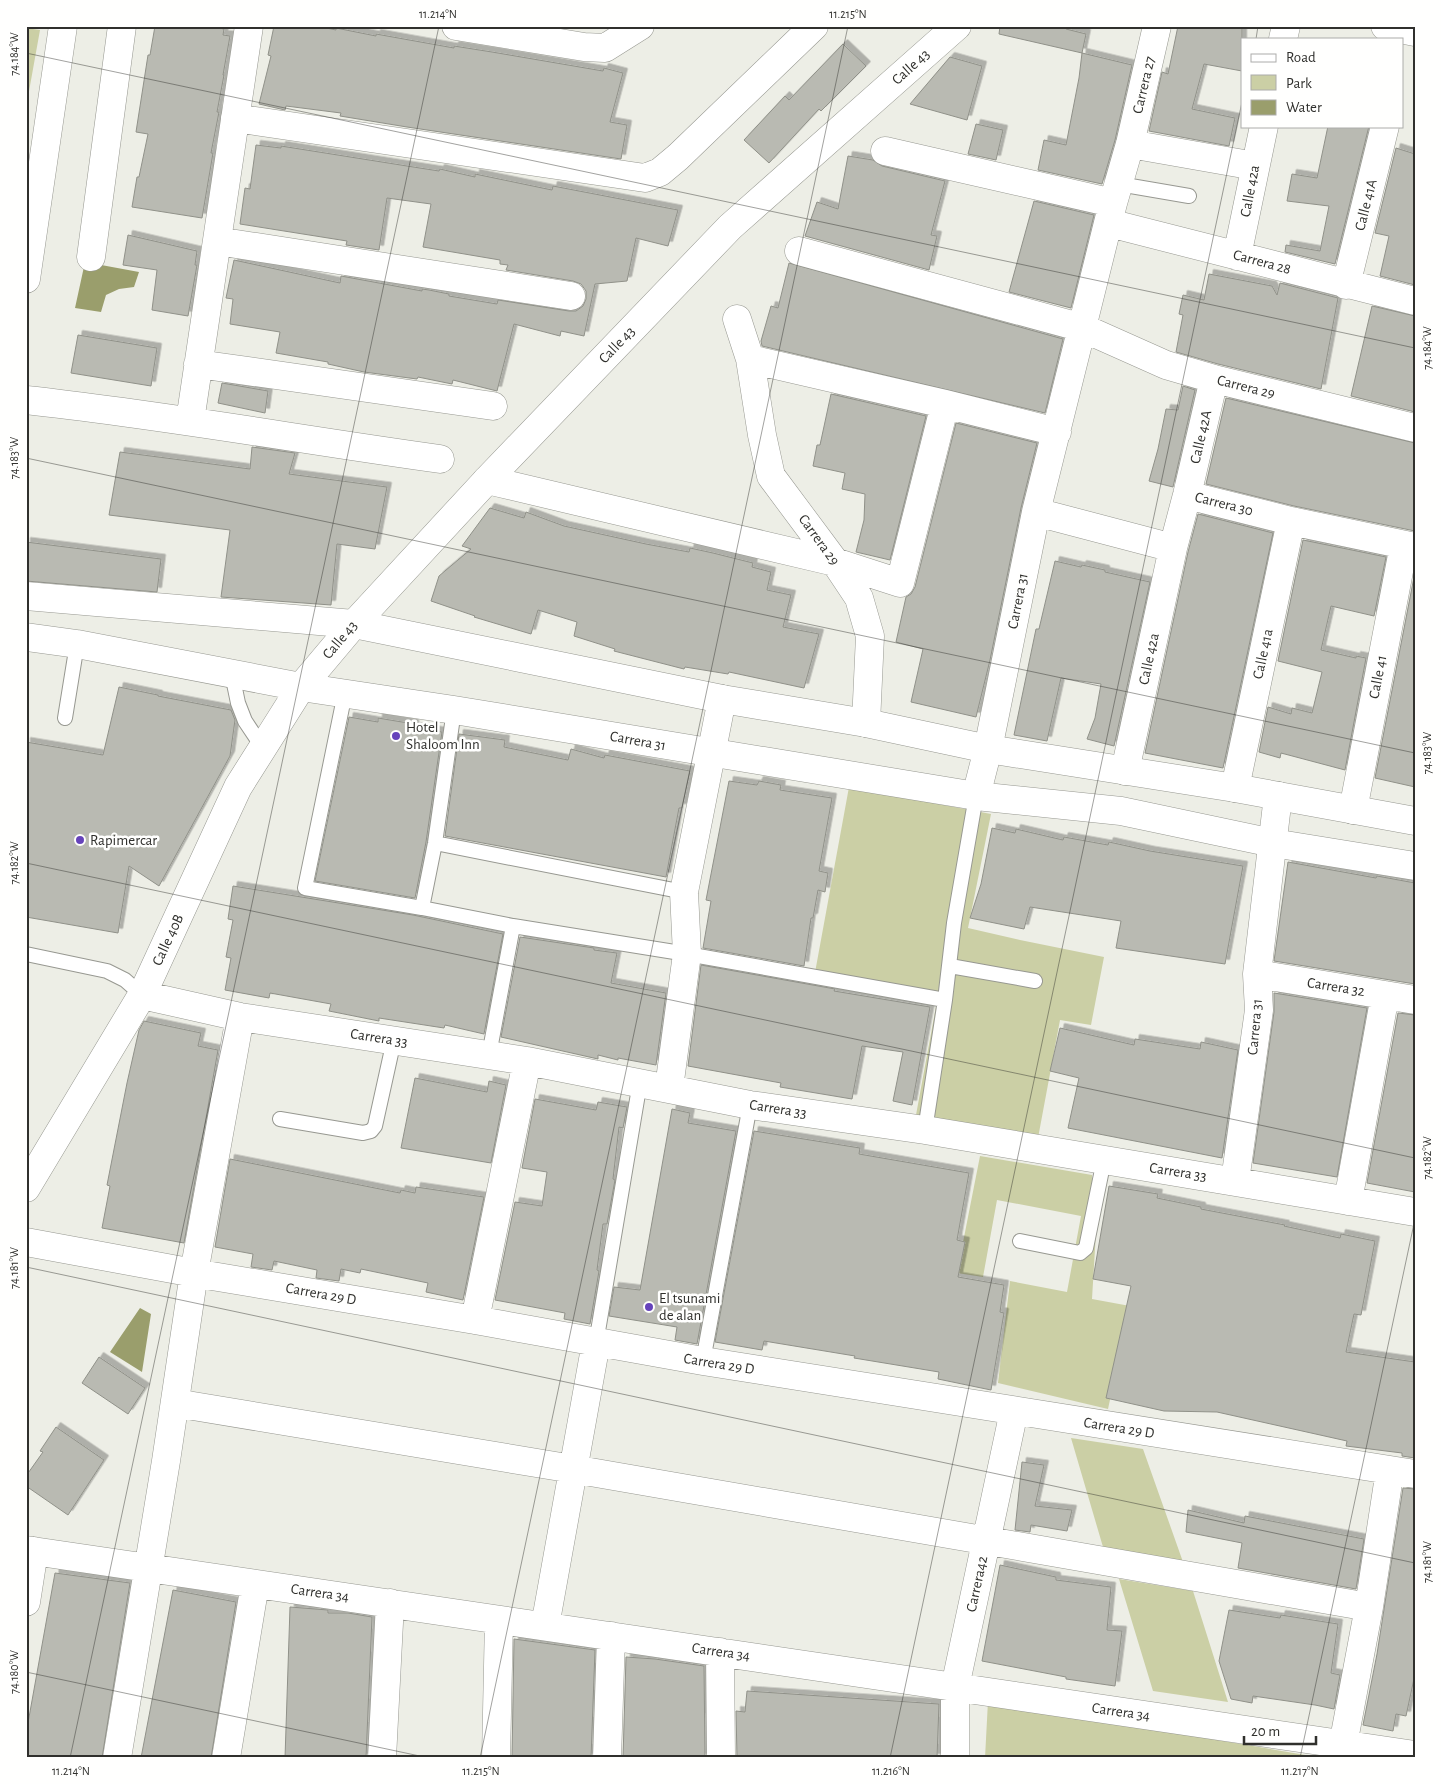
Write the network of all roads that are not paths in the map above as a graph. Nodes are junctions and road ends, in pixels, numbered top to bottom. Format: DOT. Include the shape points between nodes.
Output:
graph roads {
  1 [pos="63,26"];
  2 [pos="122,26"];
  3 [pos="249,26"];
  4 [pos="456,26"];
  5 [pos="640,26"];
  6 [pos="814,26"];
  7 [pos="957,26"];
  8 [pos="1157,26"];
  9 [pos="235,118"];
  10 [pos="1264,128"];
  11 [pos="1385,128"];
  12 [pos="1130,144"];
  13 [pos="885,151"];
  14 [pos="1255,166"];
  15 [pos="1189,196"];
  16 [pos="1114,204"];
  17 [pos="217,241"];
  18 [pos="799,251"];
  19 [pos="1237,256"];
  20 [pos="92,257"];
  21 [pos="26,279"];
  22 [pos="1346,284"];
  23 [pos="571,296"];
  24 [pos="1415,301"];
  25 [pos="736,319"];
  26 [pos="1083,328"];
  27 [pos="750,359"];
  28 [pos="198,364"];
  29 [pos="1214,379"];
  30 [pos="26,400"];
  31 [pos="945,404"];
  32 [pos="493,406"];
  33 [pos="190,421"];
  34 [pos="1415,428"];
  35 [pos="1057,432"];
  36 [pos="440,459"];
  37 [pos="487,480"];
  38 [pos="1187,495"];
  39 [pos="1036,512"];
  40 [pos="1291,521"];
  41 [pos="1410,546"];
  42 [pos="1173,548"];
  43 [pos="835,562"];
  44 [pos="26,596"];
  45 [pos="354,624"];
  46 [pos="26,637"];
  47 [pos="77,644"];
  48 [pos="232,674"];
  49 [pos="301,687"];
  50 [pos="346,693"];
  51 [pos="722,699"];
  52 [pos="454,710"];
  53 [pos="65,718"];
  54 [pos="866,724"];
  55 [pos="262,748"];
  56 [pos="988,749"];
  57 [pos="712,753"];
  58 [pos="1125,771"];
  59 [pos="1235,788"];
  60 [pos="976,796"];
  61 [pos="1278,796"];
  62 [pos="1352,810"];
  63 [pos="1415,821"];
  64 [pos="435,843"];
  65 [pos="1273,843"];
  66 [pos="1415,866"];
  67 [pos="684,892"];
  68 [pos="422,908"];
  69 [pos="513,926"];
  70 [pos="26,954"];
  71 [pos="687,954"];
  72 [pos="950,966"];
  73 [pos="1257,974"];
  74 [pos="1034,981"];
  75 [pos="142,995"];
  76 [pos="1385,995"];
  77 [pos="945,1000"];
  78 [pos="1415,1000"];
  79 [pos="240,1017"];
  80 [pos="394,1040"];
  81 [pos="489,1055"];
  82 [pos="527,1061"];
  83 [pos="640,1082"];
  84 [pos="669,1088"];
  85 [pos="750,1105"];
  86 [pos="280,1119"];
  87 [pos="924,1130"];
  88 [pos="1104,1160"];
  89 [pos="1235,1181"];
  90 [pos="26,1188"];
  91 [pos="1348,1201"];
  92 [pos="1415,1212"];
  93 [pos="1020,1241"];
  94 [pos="26,1242"];
  95 [pos="194,1273"];
  96 [pos="475,1320"];
  97 [pos="596,1343"];
  98 [pos="703,1362"];
  99 [pos="175,1403"];
  100 [pos="1014,1411"];
  101 [pos="573,1469"];
  102 [pos="1402,1472"];
  103 [pos="986,1541"];
  104 [pos="30,1550"];
  105 [pos="149,1568"];
  106 [pos="255,1584"];
  107 [pos="26,1602"];
  108 [pos="390,1603"];
  109 [pos="1369,1607"];
  110 [pos="500,1620"];
  111 [pos="545,1626"];
  112 [pos="611,1636"];
  113 [pos="720,1652"];
  114 [pos="955,1687"];
  115 [pos="1343,1745"];
  116 [pos="1415,1755"];
  117 [pos="117,1758"];
  118 [pos="226,1758"];
  119 [pos="382,1758"];
  120 [pos="496,1758"];
  121 [pos="607,1758"];
  122 [pos="721,1758"];
  123 [pos="954,1758"];
  1 -- 21 [label="street"];
  2 -- 20 [label="street"];
  3 -- 9 [label="street"];
  4 -- 5 [label="street" via="604,48"];
  6 -- 9 [label="street" via="678,157 660,172 645,178"];
  7 -- 37 [label="street, Calle 43" via="730,227"];
  8 -- 12 [label="street, Carrera 27"];
  9 -- 17 [label="street"];
  10 -- 14 [label="street, Calle 42a"];
  11 -- 22 [label="street, Calle 41A"];
  12 -- 14 [label="street"];
  12 -- 16 [label="street"];
  13 -- 16 [label="street, Carrera 28"];
  14 -- 19 [label="street, Calle 42a"];
  15 -- 16 [label="lane"];
  16 -- 19 [label="street, Carrera 28"];
  16 -- 26 [label="street"];
  17 -- 23 [label="street"];
  17 -- 28 [label="street"];
  18 -- 26 [label="street, Carrera 29"];
  19 -- 22 [label="street, Carrera 28"];
  22 -- 24 [label="street, Carrera 28"];
  25 -- 27 [label="street, Carrera 29"];
  26 -- 29 [label="street, Carrera 29" via="1166,365"];
  26 -- 35 [label="street"];
  27 -- 31 [label="street"];
  27 -- 43 [label="street, Carrera 29" via="771,476"];
  28 -- 32 [label="street"];
  28 -- 33 [label="street"];
  29 -- 34 [label="street, Carrera 29"];
  29 -- 38 [label="street, Calle 42A"];
  30 -- 33 [label="street"];
  31 -- 35 [label="street"];
  31 -- 43 [label="street" via="900,583"];
  33 -- 36 [label="street"];
  35 -- 39 [label="street"];
  37 -- 43 [label="street"];
  37 -- 45 [label="street, Calle 43"];
  38 -- 40 [label="street, Carrera 30"];
  38 -- 42 [label="street, Carrera 30"];
  39 -- 42 [label="street"];
  39 -- 56 [label="street, Carrera 31"];
  40 -- 41 [label="street, Carrera 30"];
  40 -- 59 [label="street, Calle 41a"];
  41 -- 62 [label="street, Calle 41"];
  42 -- 58 [label="street, Calle 42a"];
  43 -- 54 [label="street, Carrera 29" via="859,598 870,636"];
  44 -- 45 [label="street"];
  45 -- 49 [label="street, Calle 43"];
  45 -- 51 [label="street"];
  46 -- 47 [label="street, Carrera 31"];
  47 -- 48 [label="street, Carrera 31"];
  47 -- 53 [label="lane"];
  48 -- 49 [label="street, Carrera 31"];
  48 -- 55 [label="lane" via="245,721"];
  49 -- 50 [label="street, Carrera 31"];
  49 -- 55 [label="street, Calle 40B"];
  50 -- 52 [label="street, Carrera 31"];
  50 -- 68 [label="lane" via="305,888"];
  51 -- 54 [label="street"];
  51 -- 57 [label="street"];
  52 -- 57 [label="street, Carrera 31"];
  52 -- 64 [label="lane"];
  54 -- 56 [label="street"];
  55 -- 75 [label="street, Calle 40B" via="238,787"];
  56 -- 58 [label="street"];
  56 -- 60 [label="street, Carrera 31"];
  57 -- 60 [label="street, Carrera 31"];
  57 -- 67 [label="street"];
  58 -- 59 [label="street"];
  59 -- 61 [label="street"];
  60 -- 65 [label="street, Carrera 31" via="1121,811"];
  60 -- 72 [label="lane" via="954,923"];
  61 -- 62 [label="street"];
  61 -- 65 [label="street, Carrera 31"];
  62 -- 63 [label="street"];
  64 -- 67 [label="lane"];
  64 -- 68 [label="lane"];
  65 -- 66 [label="street, Carrera 31"];
  65 -- 73 [label="street, Carrera 31"];
  67 -- 71 [label="street"];
  68 -- 69 [label="lane"];
  69 -- 71 [label="lane"];
  69 -- 81 [label="lane"];
  70 -- 75 [label="lane" via="107,971 125,980"];
  71 -- 77 [label="lane"];
  71 -- 84 [label="street"];
  72 -- 74 [label="lane"];
  72 -- 77 [label="lane"];
  73 -- 76 [label="street, Carrera 32"];
  73 -- 89 [label="street, Carrera 31" via="1259,1010"];
  75 -- 79 [label="street, Carrera 33"];
  75 -- 90 [label="street, Calle 40B"];
  76 -- 78 [label="street, Carrera 32"];
  76 -- 91 [label="street"];
  77 -- 87 [label="lane"];
  79 -- 80 [label="street, Carrera 33"];
  79 -- 95 [label="street"];
  80 -- 81 [label="street, Carrera 33"];
  80 -- 86 [label="lane" via="375,1126 371,1131 363,1133"];
  81 -- 82 [label="street, Carrera 33"];
  82 -- 83 [label="street, Carrera 33"];
  82 -- 96 [label="street"];
  83 -- 84 [label="street, Carrera 33"];
  83 -- 97 [label="lane"];
  84 -- 85 [label="street, Carrera 33"];
  85 -- 87 [label="street, Carrera 33"];
  85 -- 98 [label="lane"];
  87 -- 88 [label="street, Carrera 33"];
  88 -- 89 [label="street, Carrera 33"];
  88 -- 93 [label="lane" via="1086,1248 1080,1253"];
  89 -- 91 [label="street, Carrera 33"];
  91 -- 92 [label="street, Carrera 33"];
  94 -- 95 [label="street, Carrera 29 D"];
  95 -- 96 [label="street, Carrera 29 D"];
  95 -- 99 [label="street"];
  96 -- 97 [label="street, Carrera 29 D"];
  97 -- 98 [label="street, Carrera 29 D"];
  97 -- 101 [label="street"];
  98 -- 100 [label="street, Carrera 29 D"];
  99 -- 101 [label="street"];
  99 -- 105 [label="street"];
  100 -- 102 [label="street, Carrera 29 D"];
  100 -- 103 [label="street, Carrera42"];
  101 -- 103 [label="street"];
  101 -- 111 [label="street"];
  102 -- 109 [label="street"];
  103 -- 109 [label="street"];
  103 -- 114 [label="street, Carrera42"];
  104 -- 105 [label="street, Carrera 34"];
  104 -- 107 [label="street"];
  105 -- 106 [label="street, Carrera 34"];
  105 -- 117 [label="street"];
  106 -- 108 [label="street, Carrera 34"];
  106 -- 118 [label="street"];
  108 -- 110 [label="street, Carrera 34"];
  108 -- 119 [label="street"];
  109 -- 115 [label="street"];
  110 -- 111 [label="street, Carrera 34"];
  110 -- 120 [label="street"];
  111 -- 112 [label="street, Carrera 34"];
  112 -- 113 [label="street, Carrera 34"];
  112 -- 121 [label="street"];
  113 -- 114 [label="street, Carrera 34"];
  113 -- 122 [label="street"];
  114 -- 115 [label="street, Carrera 34"];
  114 -- 123 [label="street, Carrera42"];
  115 -- 116 [label="street, Carrera 34"];
}
